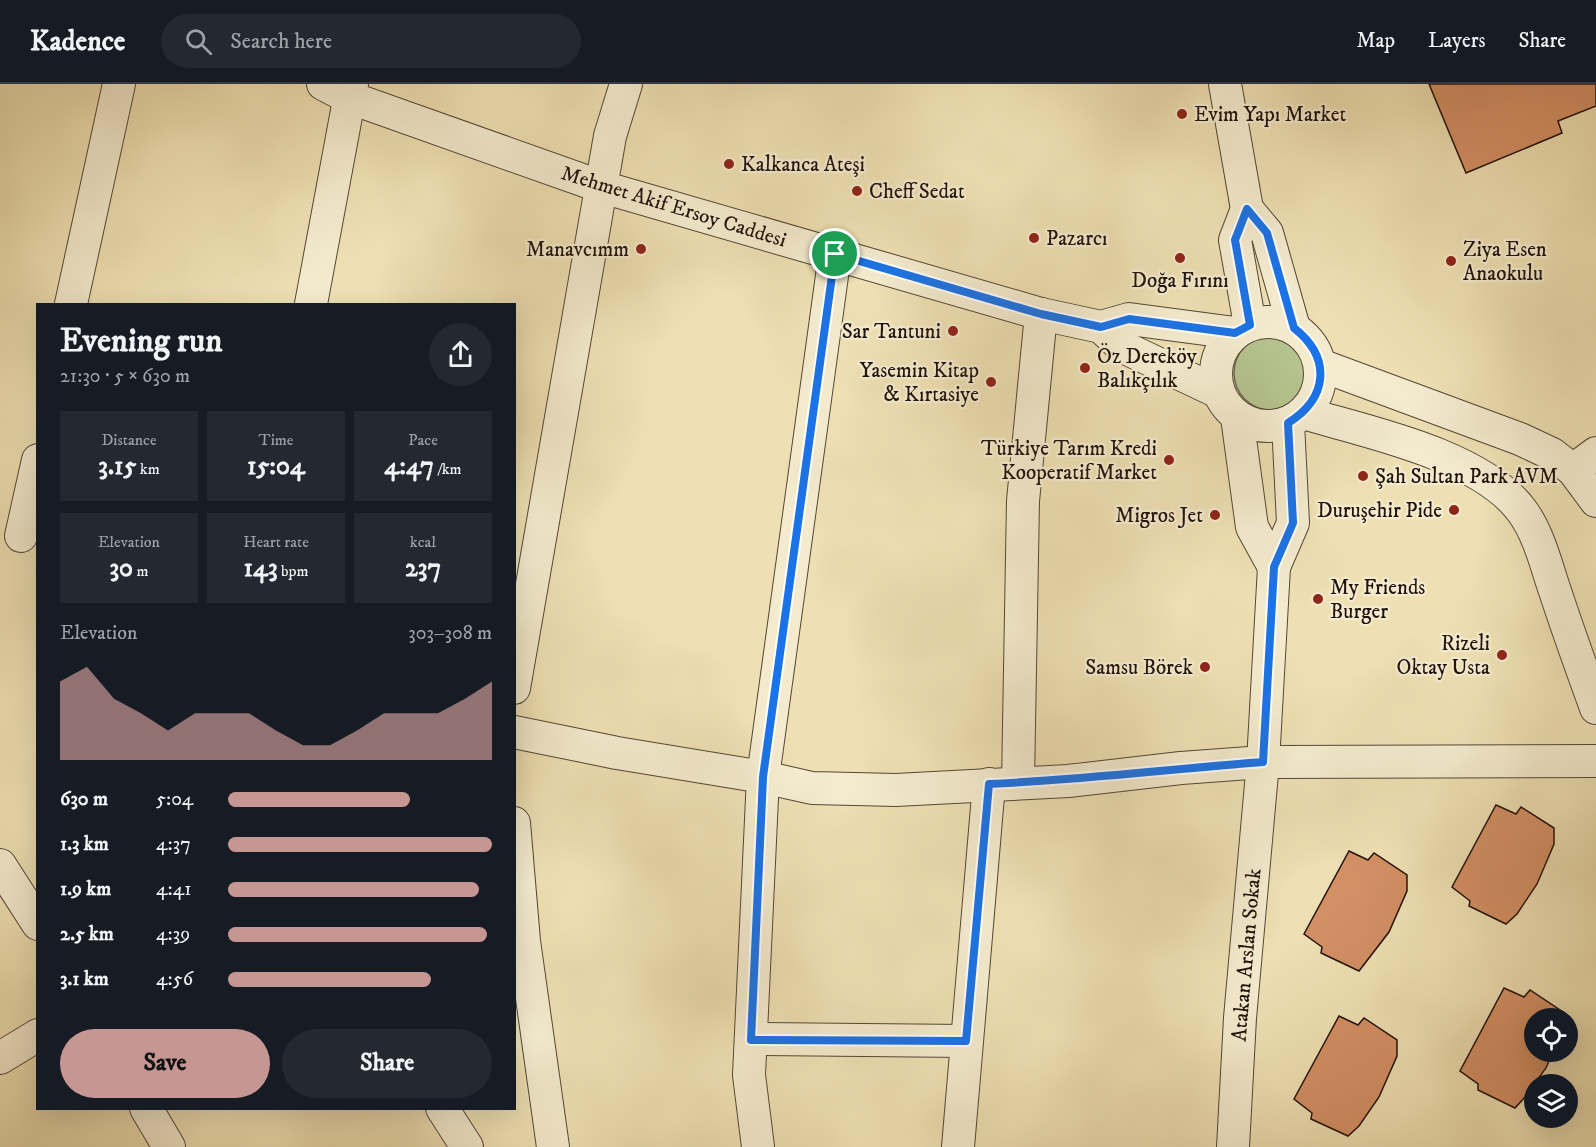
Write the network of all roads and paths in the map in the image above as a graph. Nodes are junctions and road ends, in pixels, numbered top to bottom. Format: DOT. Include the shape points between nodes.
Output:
graph roads {
  1 [pos="118,84"];
  2 [pos="626,84"];
  3 [pos="1225,84"];
  4 [pos="341,88"];
  5 [pos="602,187"];
  6 [pos="1247,209"];
  7 [pos="835,254"];
  8 [pos="71,303"];
  9 [pos="311,303"];
  10 [pos="1041,314"];
  11 [pos="1101,327"];
  12 [pos="1294,328"];
  13 [pos="1243,329"];
  14 [pos="1320,365"];
  15 [pos="1218,392"];
  16 [pos="1237,417"];
  17 [pos="1296,418"];
  18 [pos="1585,461"];
  19 [pos="36,468"];
  20 [pos="1596,501"];
  21 [pos="20,535"];
  22 [pos="1274,567"];
  23 [pos="1586,646"];
  24 [pos="516,677"];
  25 [pos="1596,708"];
  26 [pos="516,732"];
  27 [pos="1596,761"];
  28 [pos="1263,762"];
  29 [pos="763,777"];
  30 [pos="1004,784"];
  31 [pos="516,847"];
  32 [pos="0,865"];
  33 [pos="36,921"];
  34 [pos="36,1036"];
  35 [pos="751,1040"];
  36 [pos="966,1041"];
  37 [pos="0,1058"];
  38 [pos="147,1110"];
  39 [pos="443,1110"];
  40 [pos="169,1147"];
  41 [pos="467,1147"];
  42 [pos="553,1147"];
  43 [pos="758,1147"];
  44 [pos="958,1147"];
  45 [pos="1233,1147"];
  1 -- 8 [label="street"];
  2 -- 5 [label="street" via="610,136"];
  3 -- 6 [label="street"];
  4 -- 5 [label="street, Mehmet Akif Ersoy Caddesi"];
  4 -- 9 [label="street"];
  5 -- 7 [label="street, Mehmet Akif Ersoy Caddesi"];
  5 -- 24 [label="street"];
  6 -- 12 [label="street" via="1267,233"];
  6 -- 13 [label="street" via="1235,240"];
  7 -- 10 [label="street, Mehmet Akif Ersoy Caddesi"];
  7 -- 29 [label="street"];
  10 -- 11 [label="street, Mehmet Akif Ersoy Caddesi"];
  10 -- 30 [label="street" via="1023,501"];
  11 -- 13 [label="street" via="1129,319"];
  11 -- 15 [label="street" via="1120,346"];
  12 -- 13 [label="street" via="1265,321"];
  12 -- 14 [label="street" via="1315,350"];
  13 -- 15 [label="street" via="1224,345 1217,360"];
  14 -- 17 [label="street" via="1314,399"];
  14 -- 18 [label="street" via="1552,454"];
  15 -- 16 [label="street"];
  16 -- 17 [label="street" via="1253,425 1271,427"];
  16 -- 22 [label="street" via="1252,527"];
  17 -- 22 [label="street" via="1293,523"];
  17 -- 23 [label="street" via="1424,448 1501,490 1522,511"];
  18 -- 20 [label="street"];
  19 -- 21 [label="street"];
  22 -- 28 [label="street, Atakan Arslan Sokak"];
  23 -- 25 [label="street"];
  26 -- 29 [label="street"];
  27 -- 28 [label="street"];
  28 -- 30 [label="street"];
  28 -- 45 [label="street, Atakan Arslan Sokak" via="1240,1018"];
  29 -- 30 [label="street" via="812,788 896,790"];
  29 -- 35 [label="street"];
  30 -- 36 [label="street"];
  31 -- 42 [label="street" via="524,941"];
  32 -- 33 [label="street"];
  34 -- 37 [label="street"];
  35 -- 36 [label="street"];
  35 -- 43 [label="street" via="749,1075"];
  36 -- 44 [label="street"];
  38 -- 40 [label="street"];
  39 -- 41 [label="street"];
}
